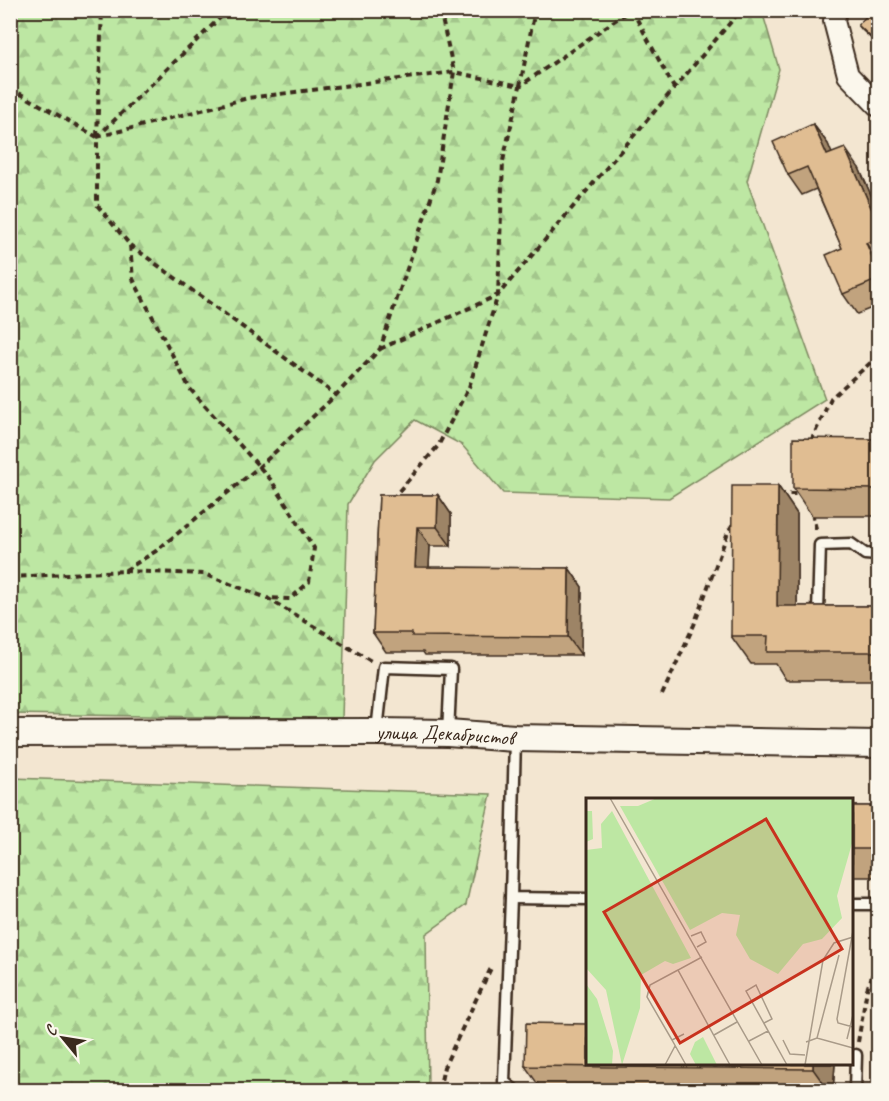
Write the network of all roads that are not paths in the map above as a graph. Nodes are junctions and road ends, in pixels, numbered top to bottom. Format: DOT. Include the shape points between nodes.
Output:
graph roads {
  1 [pos="835,16"];
  2 [pos="878,105"];
  3 [pos="879,555"];
  4 [pos="838,612"];
  5 [pos="377,732"];
  6 [pos="10,733"];
  7 [pos="448,733"];
  8 [pos="515,738"];
  9 [pos="879,744"];
  10 [pos="511,898"];
  11 [pos="586,899"];
  12 [pos="853,904"];
  13 [pos="879,904"];
  14 [pos="856,1055"];
  15 [pos="514,1090"];
  16 [pos="855,1090"];
  1 -- 2 [label="street" via="848,75"];
  3 -- 4 [label="lane" via="865,554 851,544 820,545 818,612"];
  5 -- 6 [label="street, улица Декабристов"];
  5 -- 7 [label="street, улица Декабристов"];
  5 -- 7 [label="lane" via="384,667 451,669"];
  7 -- 8 [label="street, улица Декабристов"];
  8 -- 9 [label="street, улица Декабристов"];
  8 -- 10 [label="lane"];
  10 -- 11 [label="lane"];
  10 -- 15 [label="lane" via="504,1082"];
  12 -- 13 [label="lane"];
  14 -- 16 [label="lane"];
}
